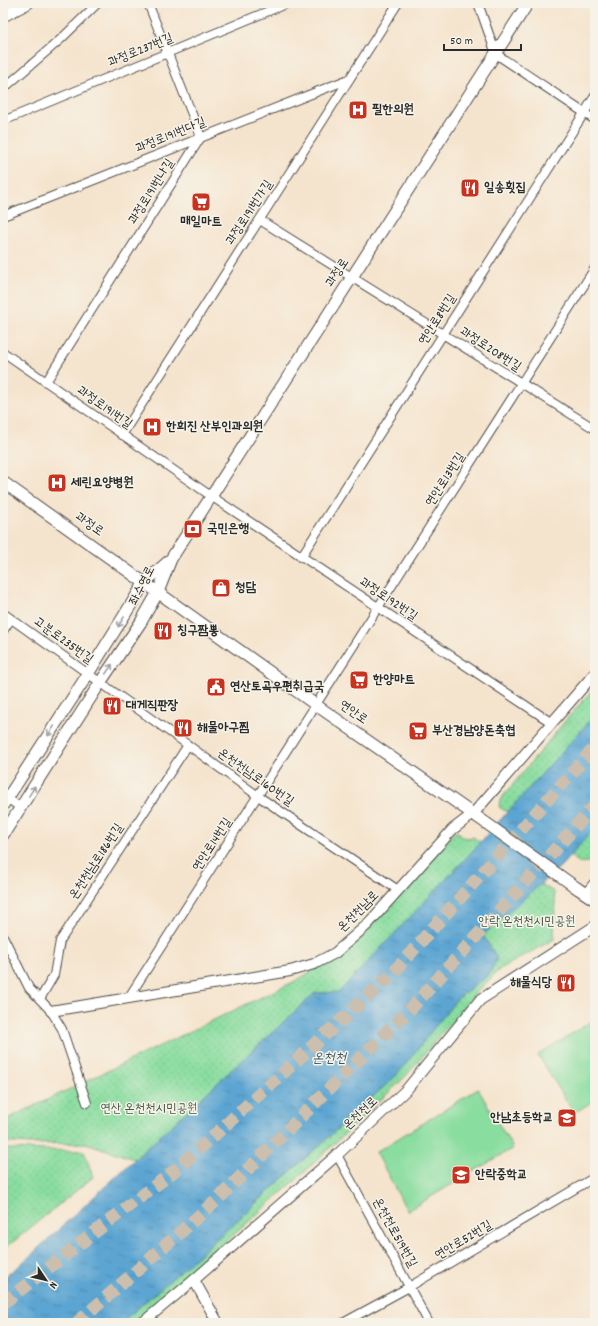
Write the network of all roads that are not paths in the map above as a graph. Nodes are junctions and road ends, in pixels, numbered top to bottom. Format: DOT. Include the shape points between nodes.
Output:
graph roads {
  1 [pos="28,3"];
  2 [pos="98,3"];
  3 [pos="148,3"];
  4 [pos="288,3"];
  5 [pos="398,3"];
  6 [pos="478,3"];
  7 [pos="528,3"];
  8 [pos="3,16"];
  9 [pos="167,53"];
  10 [pos="496,54"];
  11 [pos="349,79"];
  12 [pos="3,89"];
  13 [pos="595,96"];
  14 [pos="584,113"];
  15 [pos="595,120"];
  16 [pos="3,121"];
  17 [pos="201,137"];
  18 [pos="3,216"];
  19 [pos="260,220"];
  20 [pos="595,268"];
  21 [pos="352,277"];
  22 [pos="444,334"];
  23 [pos="3,352"];
  24 [pos="46,382"];
  25 [pos="521,384"];
  26 [pos="595,429"];
  27 [pos="122,435"];
  28 [pos="3,482"];
  29 [pos="211,496"];
  30 [pos="301,557"];
  31 [pos="171,559"];
  32 [pos="145,582"];
  33 [pos="158,592"];
  34 [pos="378,608"];
  35 [pos="3,613"];
  36 [pos="11,619"];
  37 [pos="3,631"];
  38 [pos="595,673"];
  39 [pos="88,674"];
  40 [pos="100,683"];
  41 [pos="316,705"];
  42 [pos="552,723"];
  43 [pos="188,745"];
  44 [pos="258,796"];
  45 [pos="4,799"];
  46 [pos="21,808"];
  47 [pos="474,814"];
  48 [pos="3,835"];
  49 [pos="595,883"];
  50 [pos="398,890"];
  51 [pos="586,894"];
  52 [pos="595,926"];
  53 [pos="3,936"];
  54 [pos="129,998"];
  55 [pos="40,999"];
  56 [pos="51,1011"];
  57 [pos="88,1103"];
  58 [pos="337,1155"];
  59 [pos="595,1177"];
  60 [pos="194,1280"];
  61 [pos="410,1287"];
  62 [pos="142,1323"];
  63 [pos="218,1323"];
  64 [pos="343,1323"];
  65 [pos="429,1323"];
  1 -- 8 [label="main road"];
  2 -- 12 [label="street"];
  3 -- 9 [label="street"];
  4 -- 9 [label="street, 과정로237번길"];
  5 -- 11 [label="street, 과정로191번가길"];
  6 -- 10 [label="street"];
  7 -- 10 [label="main road, 과정로"];
  9 -- 16 [label="street, 과정로237번길"];
  9 -- 17 [label="street"];
  10 -- 14 [label="street"];
  10 -- 21 [label="main road, 과정로"];
  11 -- 17 [label="street, 과정로191번다길"];
  11 -- 19 [label="street, 과정로191번가길"];
  13 -- 14 [label="street, 연안로8번길"];
  14 -- 15 [label="street"];
  14 -- 22 [label="street, 연안로8번길"];
  17 -- 18 [label="street, 과정로191번다길"];
  17 -- 24 [label="street, 과정로191번나길"];
  19 -- 21 [label="street, 과정로208번길"];
  19 -- 27 [label="street, 과정로191번가길"];
  20 -- 25 [label="street, 연안로13번길"];
  21 -- 22 [label="street, 과정로208번길"];
  21 -- 29 [label="main road, 과정로"];
  22 -- 25 [label="street, 과정로208번길"];
  22 -- 30 [label="street, 연안로8번길"];
  23 -- 24 [label="street, 과정로191번길"];
  24 -- 27 [label="street, 과정로191번길"];
  25 -- 26 [label="street, 과정로208번길"];
  25 -- 34 [label="street, 연안로13번길"];
  27 -- 29 [label="street, 과정로191번길"];
  28 -- 32 [label="main road, 과정로"];
  29 -- 30 [label="street, 과정로192번길"];
  29 -- 31 [label="main road, 과정로"];
  30 -- 34 [label="street, 과정로192번길"];
  31 -- 32 [label="main road, 좌수영로"];
  31 -- 33 [label="main road, 좌수영로"];
  32 -- 33 [label="main road, 과정로"];
  32 -- 39 [label="main road, 좌수영로, one-way"];
  40 -- 33 [label="main road, 좌수영로, one-way"];
  33 -- 41 [label="main road, 연안로"];
  34 -- 41 [label="street, 연안로13번길"];
  34 -- 42 [label="street, 과정로192번길"];
  35 -- 36 [label="street, 고분로235번길"];
  36 -- 37 [label="street"];
  36 -- 39 [label="street, 고분로235번길"];
  38 -- 42 [label="street, 온천천남로"];
  39 -- 40 [label="street, 고분로235번길"];
  39 -- 45 [label="main road, 좌수영로, one-way"];
  40 -- 43 [label="street, 온천천남로160번길"];
  46 -- 40 [label="main road, 좌수영로, one-way"];
  41 -- 44 [label="street, 연안로14번길"];
  41 -- 47 [label="main road, 연안로"];
  42 -- 47 [label="street, 온천천남로"];
  43 -- 44 [label="street, 온천천남로160번길"];
  43 -- 55 [label="street, 온천천남로186번길" via="60,941 54,975"];
  44 -- 50 [label="street, 온천천남로160번길"];
  44 -- 54 [label="street, 연안로14번길"];
  45 -- 46 [label="street"];
  46 -- 48 [label="main road, 좌수영로"];
  47 -- 50 [label="street, 온천천남로" via="453,829"];
  47 -- 51 [label="main road, 연안로, bridge"];
  49 -- 51 [label="street"];
  50 -- 54 [label="street, 온천천남로" via="367,925 335,953 314,964 290,971"];
  52 -- 58 [label="street, 온천천로" via="480,1000 407,1089"];
  53 -- 55 [label="street" via="29,988"];
  54 -- 56 [label="street, 온천천남로"];
  55 -- 56 [label="street"];
  56 -- 57 [label="street" via="62,1029"];
  58 -- 60 [label="street, 온천천로"];
  58 -- 61 [label="street, 온천천로519번길"];
  59 -- 61 [label="street, 연안로52번길"];
  60 -- 62 [label="street, 온천천로"];
  60 -- 63 [label="street"];
  61 -- 64 [label="street, 연안로52번길"];
  61 -- 65 [label="street, 온천천로519번길"];
}
